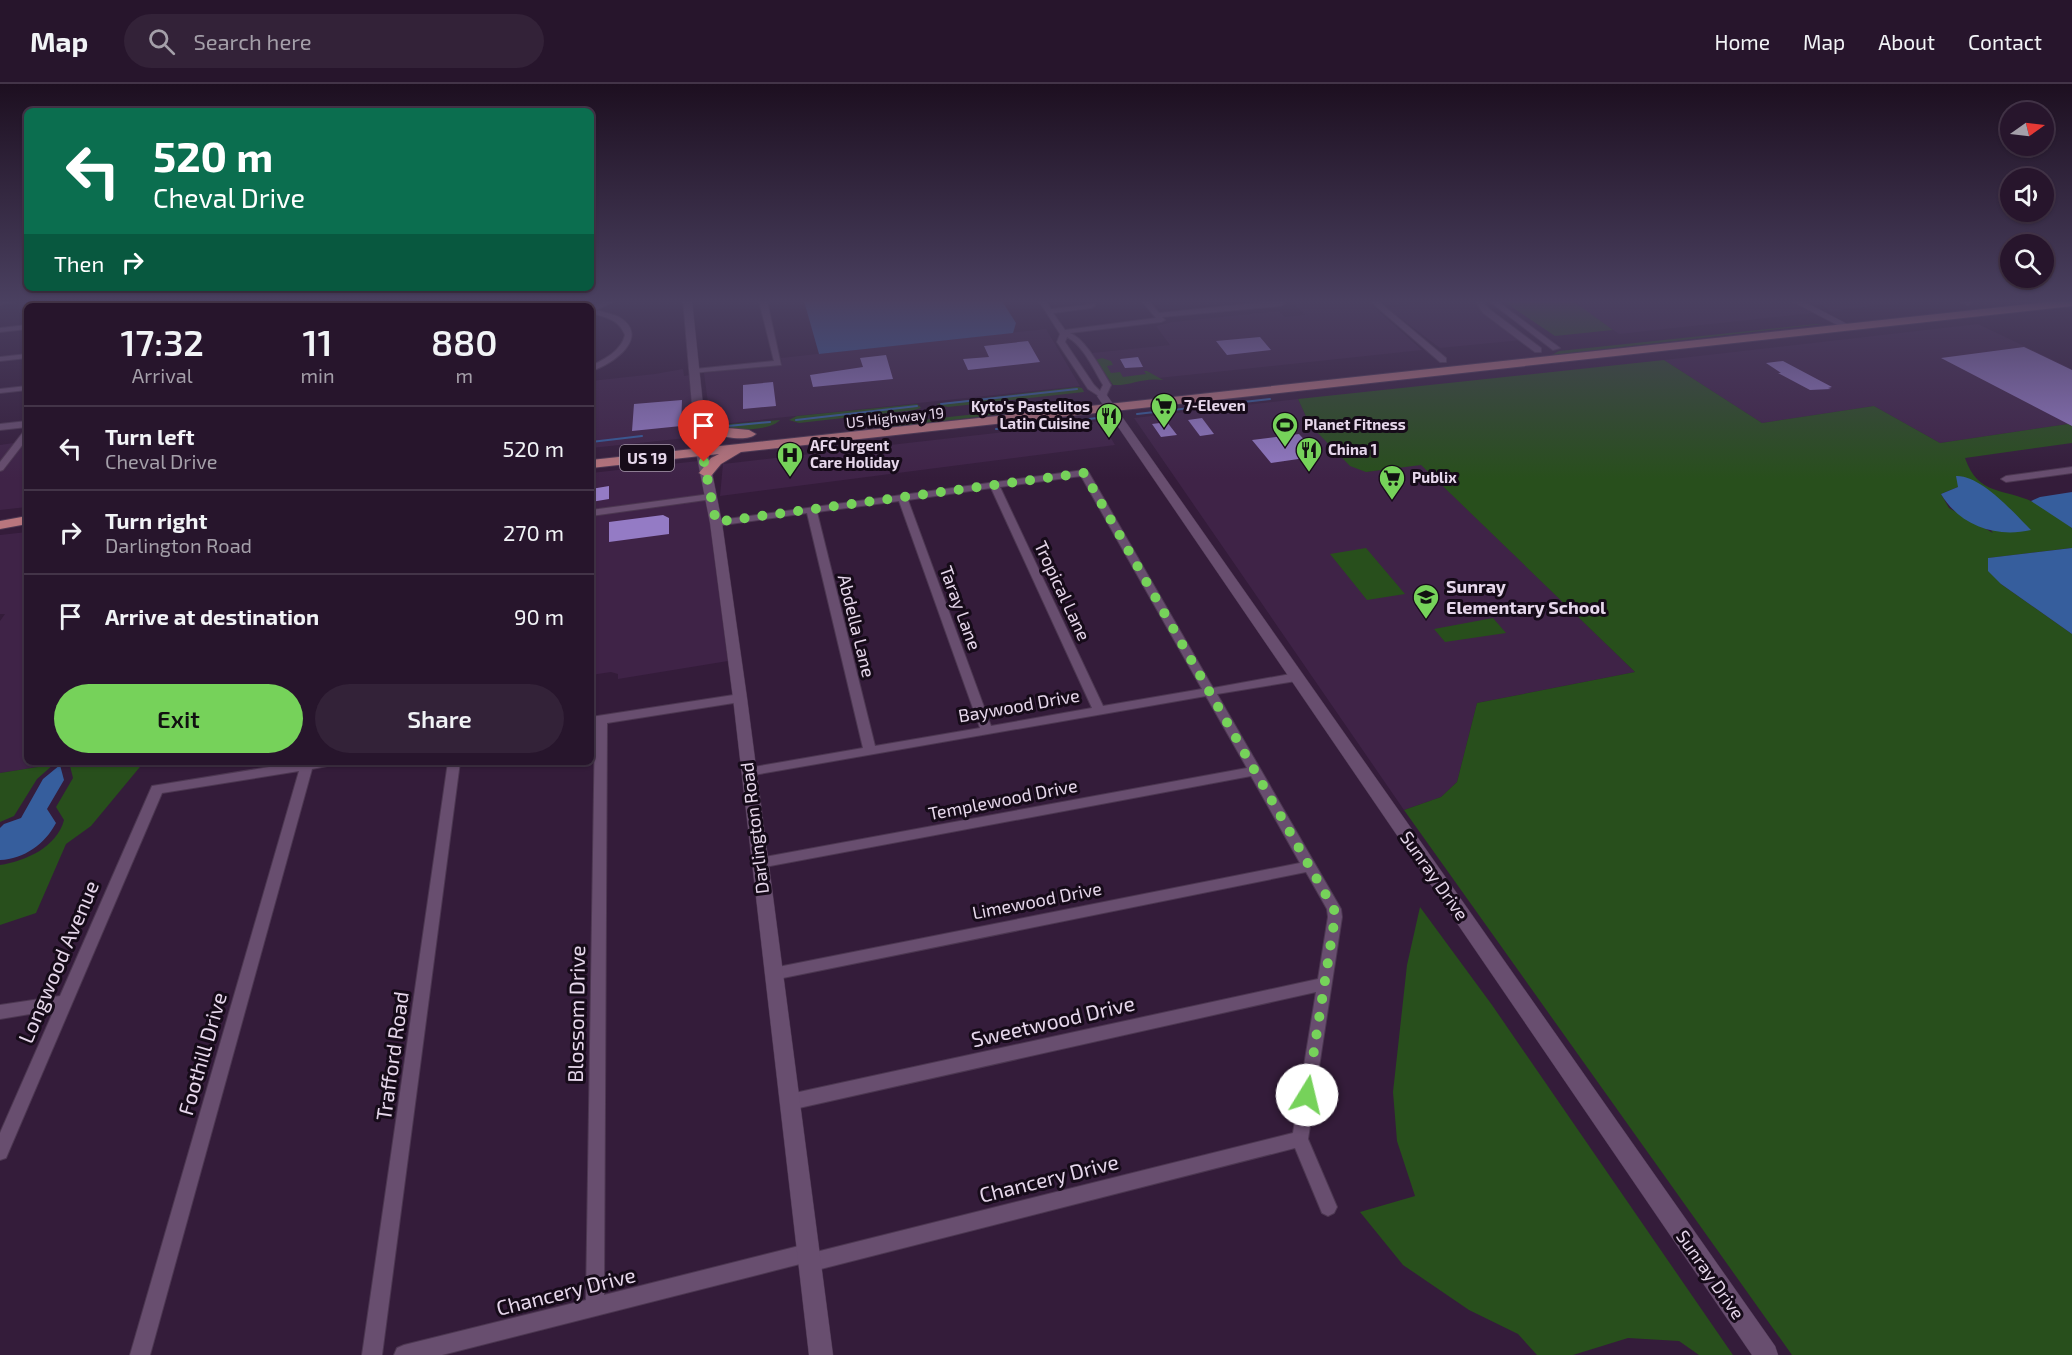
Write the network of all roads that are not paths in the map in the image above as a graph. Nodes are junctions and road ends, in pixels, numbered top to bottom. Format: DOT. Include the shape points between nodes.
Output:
graph roads {
  1 [pos="693,360"];
  2 [pos="777,360"];
  3 [pos="1073,360"];
  4 [pos="1090,360"];
  5 [pos="1440,360"];
  6 [pos="1493,360"];
  7 [pos="1521,360"];
  8 [pos="694,371"];
  9 [pos="1419,373"];
  10 [pos="24,388"];
  11 [pos="0,391"];
  12 [pos="1106,402"];
  13 [pos="699,422"];
  14 [pos="24,424"];
  15 [pos="0,427"];
  16 [pos="24,438"];
  17 [pos="747,440"];
  18 [pos="702,445"];
  19 [pos="594,452"];
  20 [pos="594,463"];
  21 [pos="0,468"];
  22 [pos="2072,470"];
  23 [pos="706,473"];
  24 [pos="2006,479"];
  25 [pos="994,485"];
  26 [pos="710,497"];
  27 [pos="902,497"];
  28 [pos="811,509"];
  29 [pos="24,512"];
  30 [pos="594,513"];
  31 [pos="0,515"];
  32 [pos="24,521"];
  33 [pos="716,522"];
  34 [pos="24,526"];
  35 [pos="0,527"];
  36 [pos="1296,677"];
  37 [pos="1210,691"];
  38 [pos="740,698"];
  39 [pos="1099,710"];
  40 [pos="596,720"];
  41 [pos="987,730"];
  42 [pos="870,751"];
  43 [pos="307,765"];
  44 [pos="454,765"];
  45 [pos="1253,771"];
  46 [pos="748,772"];
  47 [pos="759,864"];
  48 [pos="1309,866"];
  49 [pos="773,974"];
  50 [pos="1325,984"];
  51 [pos="65,1002"];
  52 [pos="0,1012"];
  53 [pos="790,1102"];
  54 [pos="1300,1139"];
  55 [pos="0,1152"];
  56 [pos="1328,1207"];
  57 [pos="808,1258"];
  58 [pos="595,1308"];
  59 [pos="140,1355"];
  60 [pos="372,1355"];
  61 [pos="404,1355"];
  62 [pos="821,1355"];
  63 [pos="1766,1355"];
  1 -- 8 [label="street, Darlington Road"];
  2 -- 8 [label="street"];
  3 -- 12 [label="street, Sunray Drive"];
  4 -- 12 [label="street, Sunray Drive" via="1107,386"];
  5 -- 12 [label="highway, US Highway 19 / US 19"];
  6 -- 9 [label="highway" via="1448,365"];
  7 -- 9 [label="highway, US Highway 19 / US 19"];
  8 -- 13 [label="street, Darlington Road"];
  9 -- 12 [label="highway, US Highway 19 / US 19"];
  10 -- 11 [label="street"];
  12 -- 17 [label="highway, US Highway 19 / US 19"];
  12 -- 36 [label="street, Sunray Drive"];
  13 -- 17 [label="highway"];
  13 -- 18 [label="street, Darlington Road"];
  14 -- 15 [label="street"];
  16 -- 21 [label="street"];
  17 -- 18 [label="highway, US Highway 19 / US 19"];
  17 -- 23 [label="highway" via="716,461"];
  18 -- 19 [label="highway, US Highway 19 / US 19"];
  18 -- 20 [label="highway, US Highway 19 / US 19"];
  18 -- 23 [label="street, Darlington Road"];
  22 -- 24 [label="street"];
  23 -- 26 [label="street, Darlington Road"];
  25 -- 27 [label="street"];
  25 -- 37 [label="street" via="1084,473"];
  25 -- 39 [label="street, Tropical Lane"];
  26 -- 30 [label="street"];
  26 -- 33 [label="street, Darlington Road"];
  27 -- 28 [label="street"];
  27 -- 41 [label="street, Taray Lane"];
  28 -- 33 [label="street"];
  28 -- 42 [label="street, Abdella Lane"];
  29 -- 31 [label="highway"];
  32 -- 35 [label="highway"];
  33 -- 38 [label="street, Darlington Road"];
  34 -- 35 [label="highway"];
  36 -- 37 [label="street, Baywood Drive"];
  36 -- 63 [label="street, Sunray Drive"];
  37 -- 39 [label="street, Baywood Drive"];
  37 -- 45 [label="street"];
  38 -- 40 [label="street"];
  38 -- 46 [label="street, Darlington Road"];
  39 -- 41 [label="street, Baywood Drive"];
  40 -- 58 [label="street, Blossom Drive"];
  41 -- 42 [label="street, Baywood Drive"];
  42 -- 46 [label="street, Baywood Drive"];
  43 -- 51 [label="street, Longwood Avenue" via="157,789"];
  43 -- 59 [label="street, Foothill Drive"];
  44 -- 60 [label="street, Trafford Road"];
  45 -- 47 [label="street, Templewood Drive"];
  45 -- 48 [label="street"];
  46 -- 47 [label="street, Darlington Road"];
  47 -- 49 [label="street, Darlington Road"];
  48 -- 49 [label="street, Limewood Drive"];
  48 -- 50 [label="street" via="1334,909"];
  49 -- 53 [label="street, Darlington Road"];
  50 -- 53 [label="street, Sweetwood Drive"];
  50 -- 54 [label="street"];
  51 -- 52 [label="street"];
  51 -- 55 [label="street, Longwood Avenue"];
  53 -- 57 [label="street, Darlington Road"];
  54 -- 56 [label="street"];
  54 -- 57 [label="street, Chancery Drive"];
  57 -- 58 [label="street, Chancery Drive"];
  57 -- 62 [label="street, Darlington Road"];
  58 -- 61 [label="street, Chancery Drive"];
}
